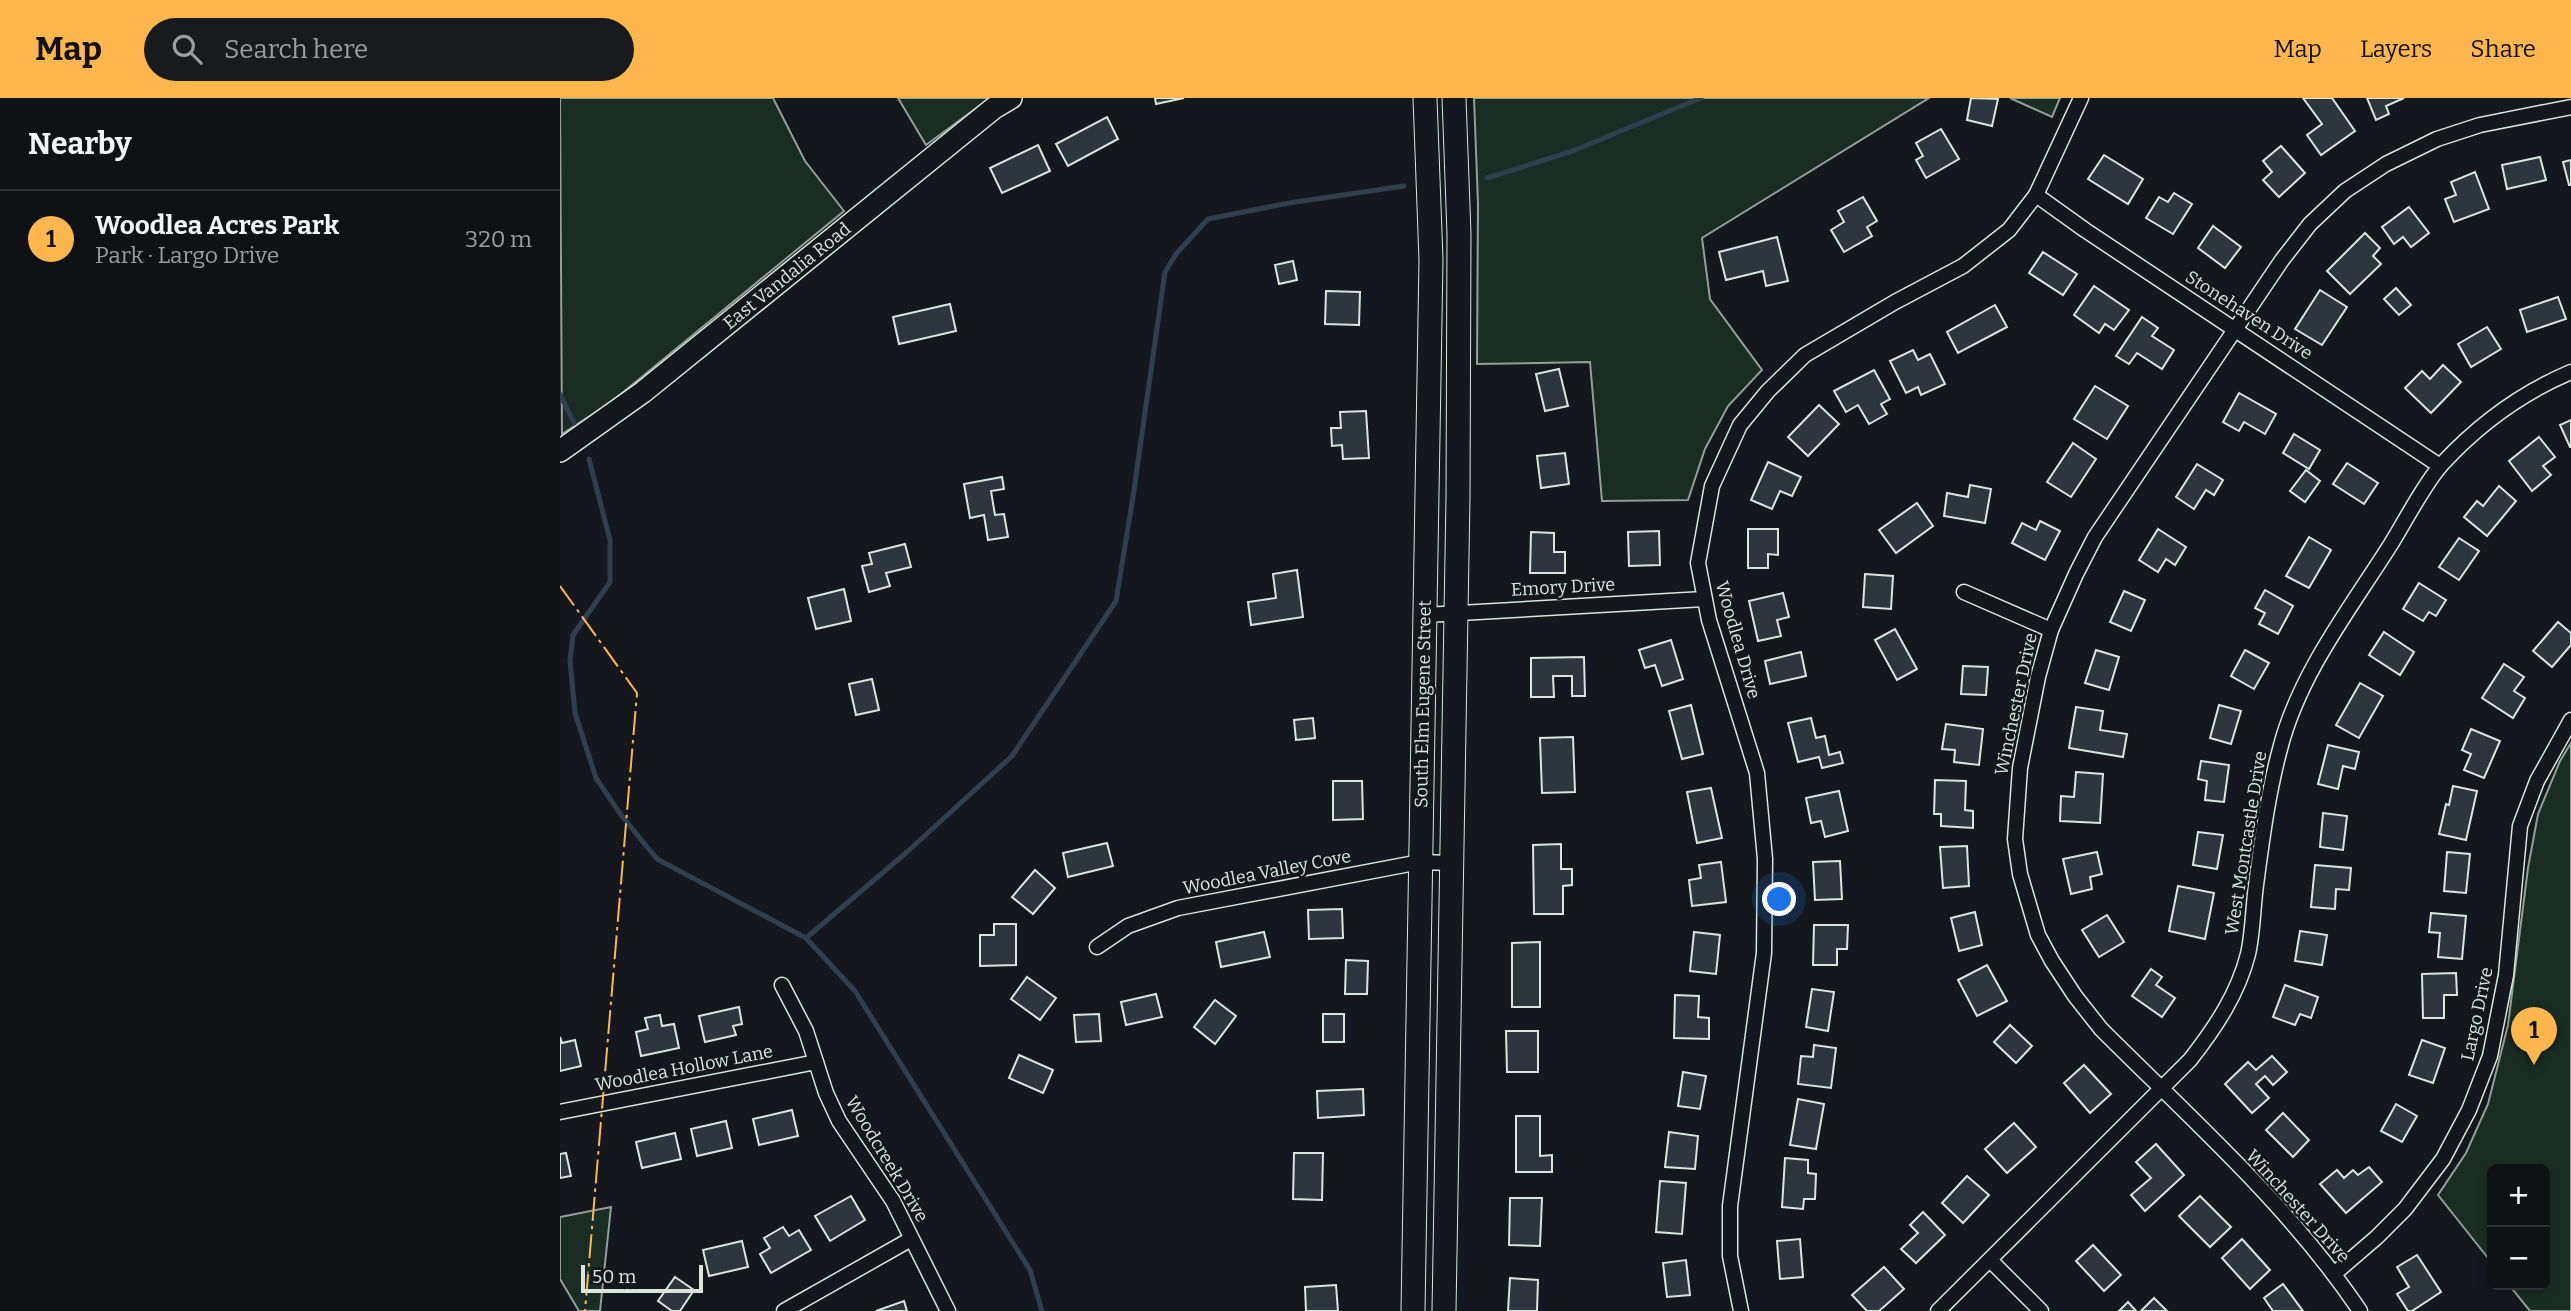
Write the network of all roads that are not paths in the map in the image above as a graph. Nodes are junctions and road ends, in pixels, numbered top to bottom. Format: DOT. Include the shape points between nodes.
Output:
graph roads {
  1 [pos="1011,98"];
  2 [pos="1425,98"];
  3 [pos="1454,98"];
  4 [pos="2081,98"];
  5 [pos="2571,107"];
  6 [pos="2036,195"];
  7 [pos="2235,328"];
  8 [pos="2571,372"];
  9 [pos="560,451"];
  10 [pos="2440,466"];
  11 [pos="1964,592"];
  12 [pos="1704,599"];
  13 [pos="1456,613"];
  14 [pos="1425,615"];
  15 [pos="2050,629"];
  16 [pos="2571,720"];
  17 [pos="1420,862"];
  18 [pos="1452,863"];
  19 [pos="1097,947"];
  20 [pos="782,985"];
  21 [pos="816,1062"];
  22 [pos="2161,1088"];
  23 [pos="560,1112"];
  24 [pos="911,1238"];
  25 [pos="1990,1259"];
  26 [pos="2334,1274"];
  27 [pos="784,1311"];
  28 [pos="948,1311"];
  29 [pos="1413,1311"];
  30 [pos="1444,1311"];
  31 [pos="1741,1311"];
  32 [pos="1938,1311"];
  33 [pos="2041,1311"];
  34 [pos="2360,1311"];
  1 -- 9 [label="street, East Vandalia Road" via="643,392"];
  2 -- 14 [label="main road, South Elm Eugene Street" via="1431,260"];
  3 -- 13 [label="main road, South Elm Eugene Street" via="1459,234"];
  4 -- 6 [label="street, Woodlea Drive"];
  5 -- 7 [label="street, Winchester Drive" via="2480,125 2437,139 2386,164 2345,191 2310,224"];
  6 -- 7 [label="street, Stonehaven Drive"];
  6 -- 12 [label="street, Woodlea Drive" via="2010,230 1963,266 1805,355 1740,425 1712,486 1698,564"];
  7 -- 10 [label="street, Stonehaven Drive"];
  7 -- 15 [label="street, Winchester Drive" via="2095,537"];
  8 -- 10 [label="street, West Montcastle Drive" via="2507,406"];
  10 -- 22 [label="street, West Montcastle Drive" via="2313,667 2293,710 2270,795 2248,953 2236,989 2216,1027"];
  11 -- 15 [label="street"];
  12 -- 13 [label="street, Emory Drive"];
  12 -- 31 [label="street, Woodlea Drive" via="1757,773 1765,859 1764,953 1730,1206 1730,1256"];
  13 -- 14 [label="street, Emory Drive"];
  13 -- 18 [label="main road, South Elm Eugene Street"];
  14 -- 17 [label="main road, South Elm Eugene Street"];
  15 -- 22 [label="street, Winchester Drive" via="2020,768 2015,839 2020,874 2038,935 2063,979 2101,1028"];
  16 -- 26 [label="street, Largo Drive" via="2537,781 2520,826 2506,975 2490,1056 2469,1110 2443,1159 2405,1209"];
  17 -- 18 [label="street, Woodlea Valley Cove"];
  17 -- 19 [label="street, Woodlea Valley Cove" via="1178,908 1128,926"];
  17 -- 29 [label="main road, South Elm Eugene Street"];
  18 -- 30 [label="main road, South Elm Eugene Street"];
  20 -- 21 [label="street, Woodcreek Drive"];
  21 -- 23 [label="street, Woodlea Hollow Lane"];
  21 -- 24 [label="street, Woodcreek Drive" via="839,1121 893,1201"];
  22 -- 25 [label="street, West Montcastle Drive"];
  22 -- 26 [label="street, Winchester Drive" via="2279,1209"];
  24 -- 27 [label="street"];
  24 -- 28 [label="street, Woodcreek Drive"];
  25 -- 32 [label="street, West Montcastle Drive"];
  25 -- 33 [label="street"];
  26 -- 34 [label="street, Winchester Drive"];
}
